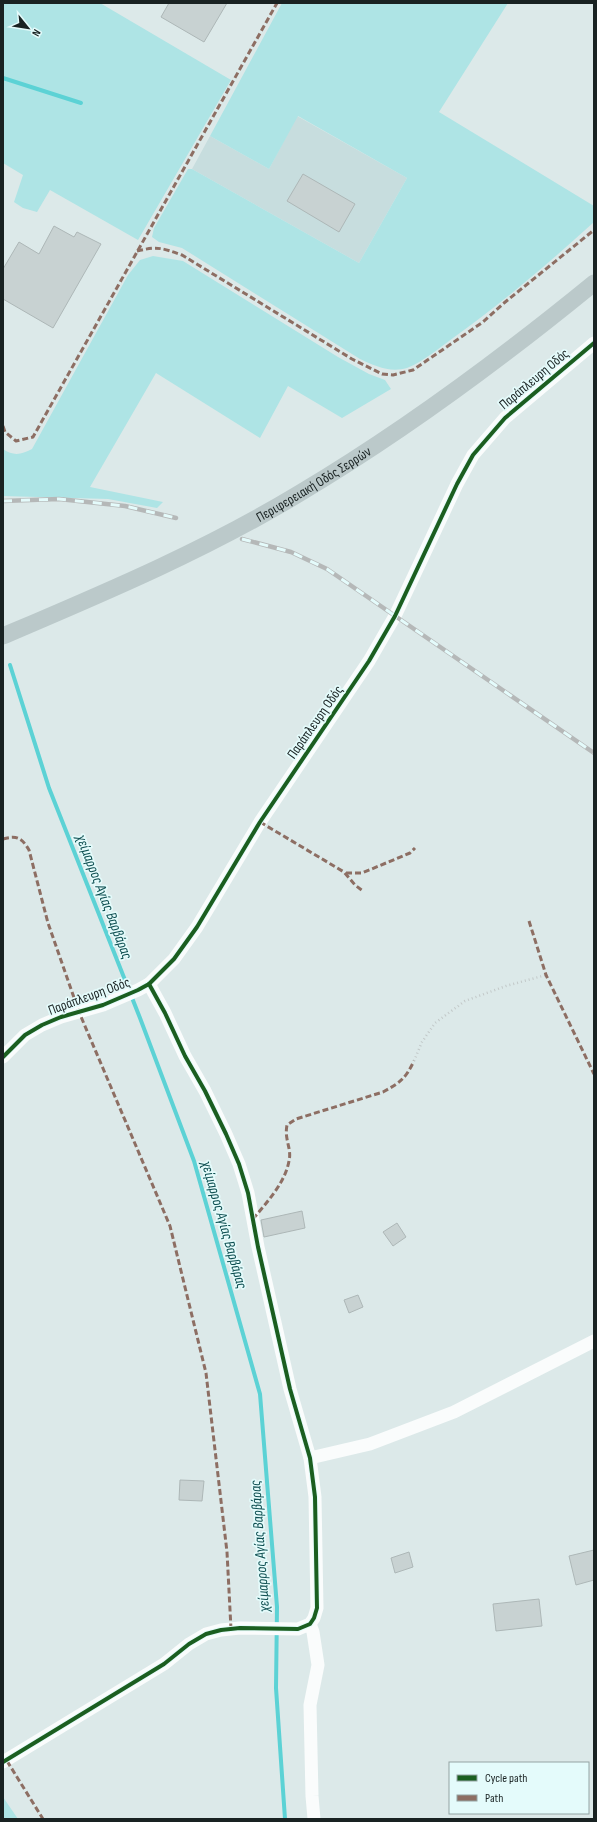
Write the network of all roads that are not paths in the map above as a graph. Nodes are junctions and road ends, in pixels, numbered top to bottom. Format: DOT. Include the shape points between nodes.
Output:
graph roads {
  1 [pos="594,283"];
  2 [pos="594,343"];
  3 [pos="3,636"];
  4 [pos="144,987"];
  5 [pos="3,1057"];
  6 [pos="594,1341"];
  7 [pos="310,1458"];
  8 [pos="304,1627"];
  9 [pos="3,1762"];
  10 [pos="314,1819"];
  1 -- 3 [label="main road, Περιφερειακή Οδός Σερρών" via="532,334 401,429 299,494 159,568"];
  2 -- 4 [label="street, Παράπλευρη Οδός" via="505,418 473,455 395,616 369,661 260,822 197,927 174,959"];
  4 -- 5 [label="street, Παράπλευρη Οδός" via="103,1005 42,1025 25,1035"];
  4 -- 7 [label="street" via="165,1013 239,1164 248,1193 296,1414"];
  6 -- 7 [label="street" via="454,1412 370,1444"];
  7 -- 8 [label="street" via="315,1497 317,1608 314,1618"];
  8 -- 9 [label="street" via="258,1627 206,1634 164,1664"];
  8 -- 10 [label="street" via="313,1632 318,1664 310,1705"];
}
